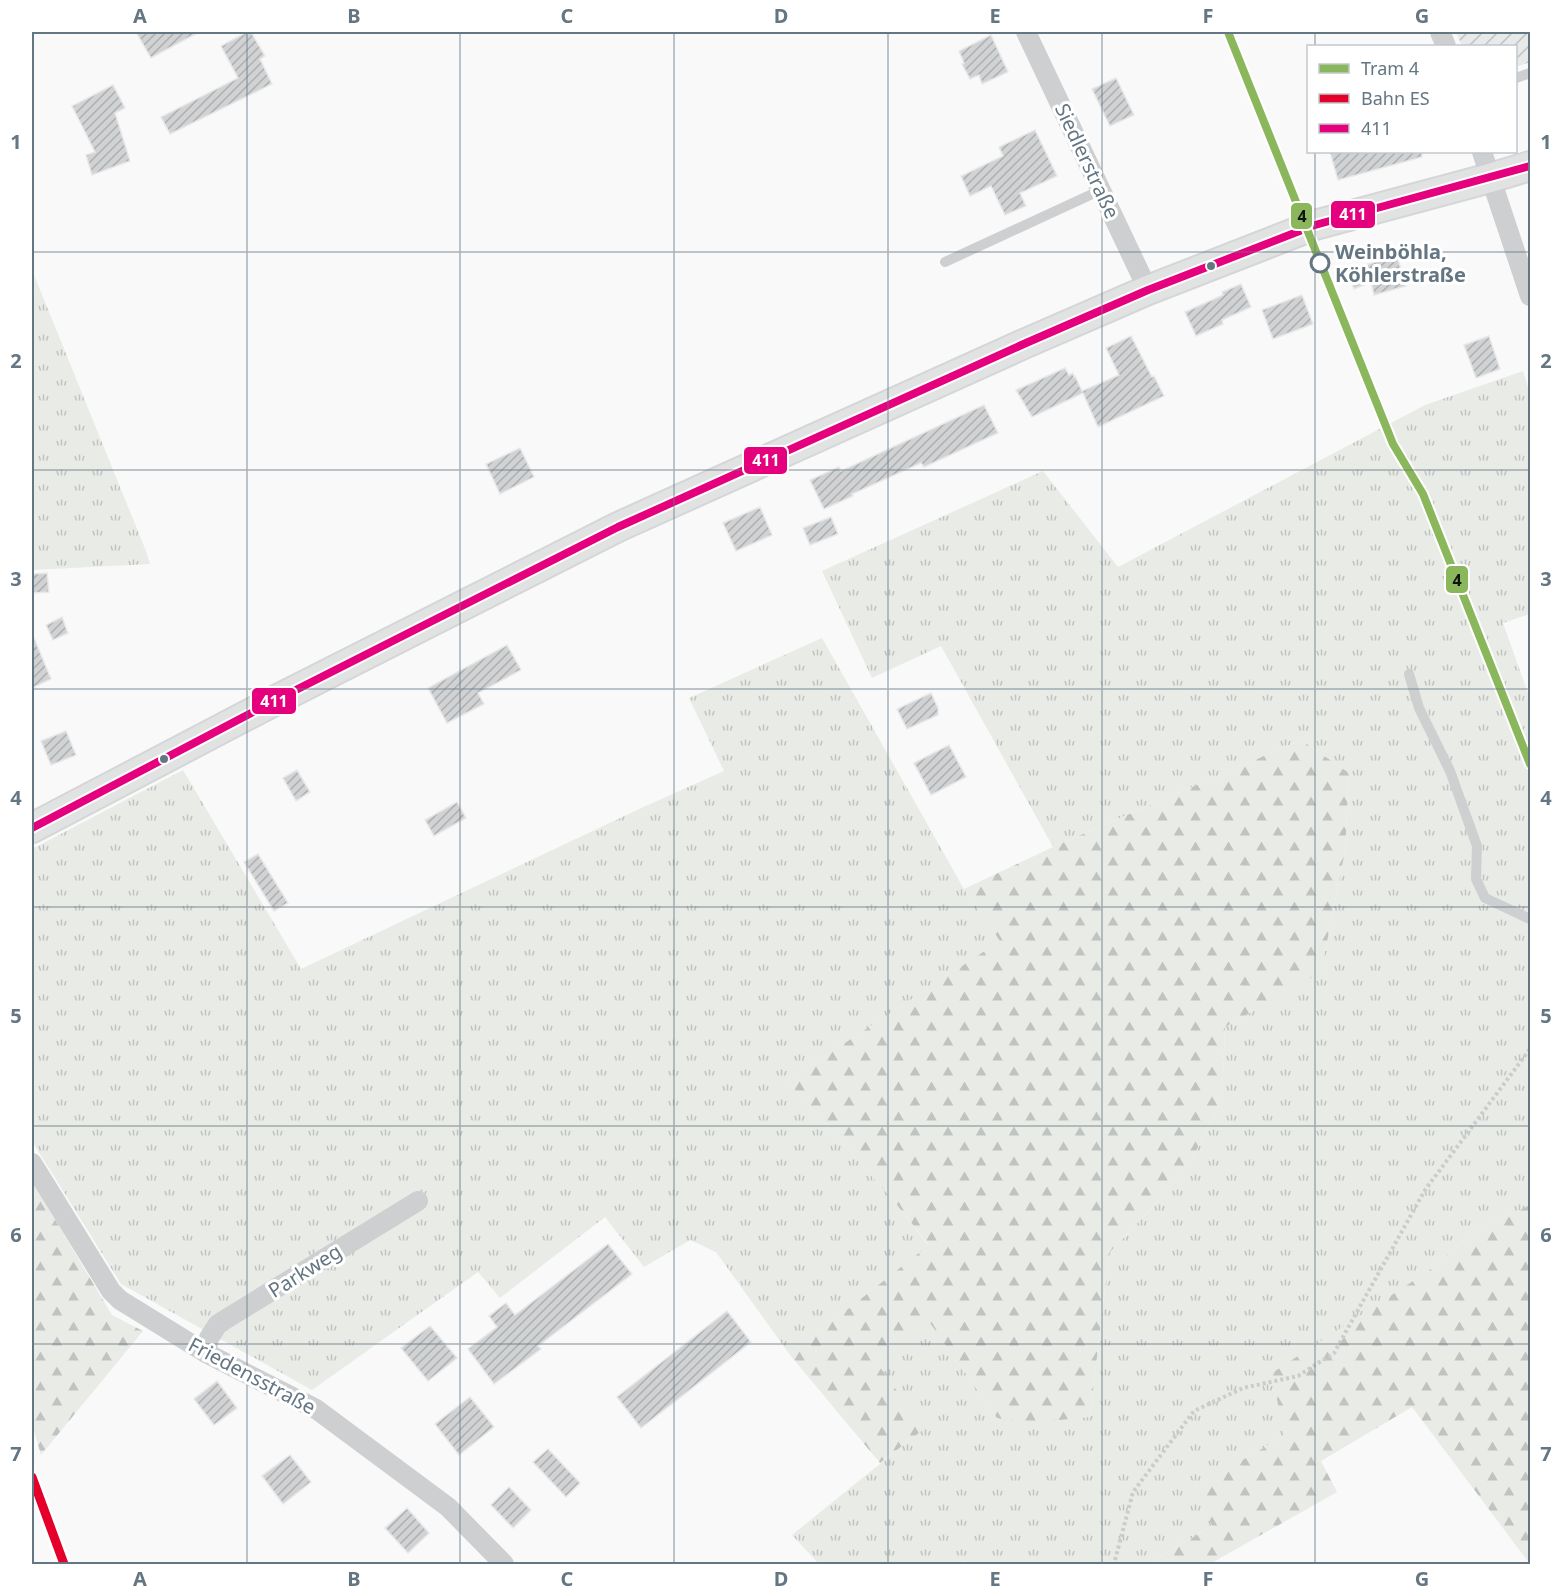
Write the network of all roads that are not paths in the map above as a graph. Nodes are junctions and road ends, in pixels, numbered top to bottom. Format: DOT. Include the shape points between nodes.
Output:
graph roads {
  1 [pos="1026,32"];
  2 [pos="1482,153"];
  3 [pos="1530,166"];
  4 [pos="1490,178"];
  5 [pos="1101,190"];
  6 [pos="945,261"];
  7 [pos="1148,290"];
  8 [pos="1530,296"];
  9 [pos="1410,674"];
  10 [pos="32,828"];
  11 [pos="1530,919"];
  12 [pos="32,1163"];
  13 [pos="418,1201"];
  14 [pos="206,1353"];
  15 [pos="504,1564"];
  1 -- 5 [label="street, Siedlerstraße"];
  2 -- 4 [label="street"];
  3 -- 4 [label="street"];
  4 -- 7 [label="street" via="1315,225"];
  4 -- 8 [label="street"];
  5 -- 6 [label="lane"];
  5 -- 7 [label="street, Siedlerstraße"];
  7 -- 10 [label="street" via="618,527"];
  9 -- 11 [label="lane" via="1419,708 1450,771 1477,846 1476,879 1485,898"];
  12 -- 14 [label="street, Friedensstraße" via="111,1291"];
  13 -- 14 [label="street, Parkweg" via="218,1324"];
  14 -- 15 [label="street, Friedensstraße" via="316,1409 448,1506"];
}
